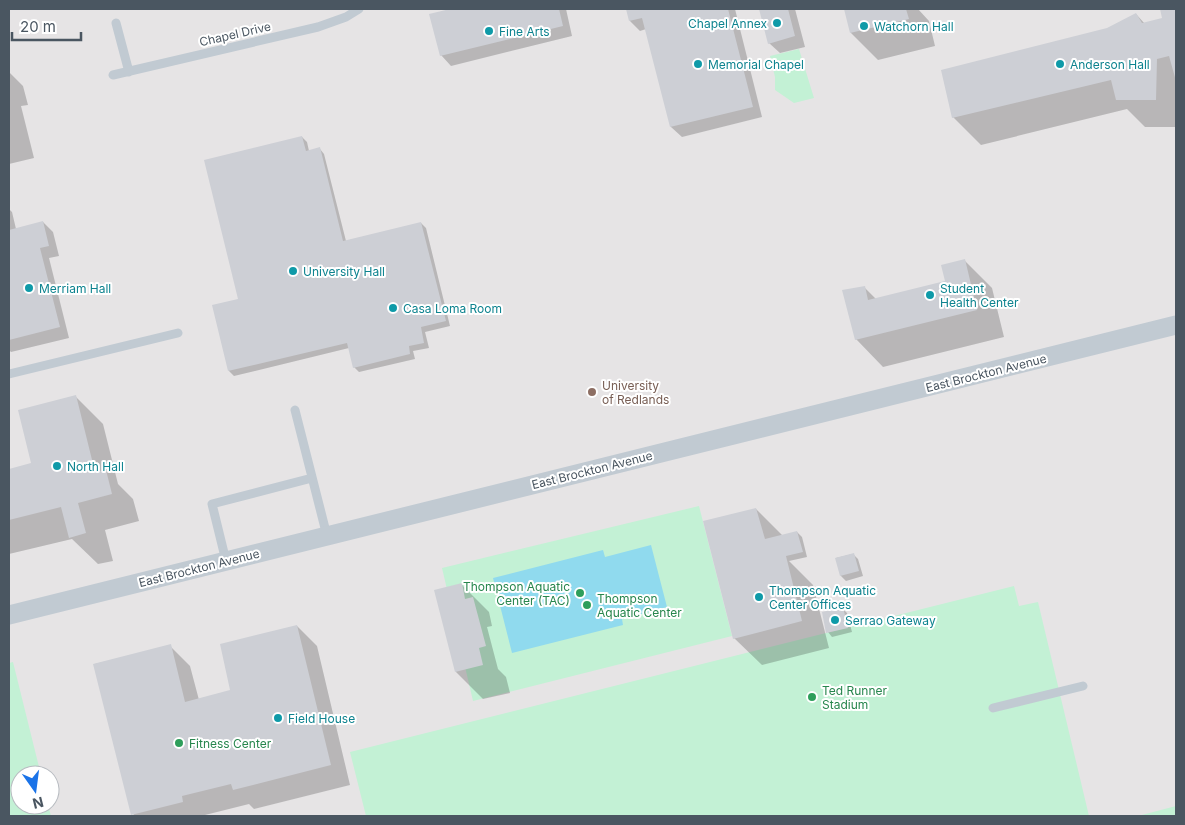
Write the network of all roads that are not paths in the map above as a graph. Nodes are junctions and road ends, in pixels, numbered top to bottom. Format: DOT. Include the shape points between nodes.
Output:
graph roads {
  1 [pos="359,9"];
  2 [pos="116,23"];
  3 [pos="129,72"];
  4 [pos="113,75"];
  5 [pos="1176,325"];
  6 [pos="178,333"];
  7 [pos="9,374"];
  8 [pos="295,410"];
  9 [pos="312,478"];
  10 [pos="327,536"];
  11 [pos="226,561"];
  12 [pos="9,615"];
  13 [pos="1083,686"];
  14 [pos="993,708"];
  1 -- 3 [label="lane, Chapel Drive" via="318,27"];
  2 -- 3 [label="lane"];
  3 -- 4 [label="lane, Chapel Drive"];
  5 -- 10 [label="street, East Brockton Avenue"];
  6 -- 7 [label="lane"];
  8 -- 9 [label="lane"];
  9 -- 10 [label="lane"];
  9 -- 11 [label="lane" via="212,504"];
  10 -- 11 [label="street, East Brockton Avenue"];
  11 -- 12 [label="street, East Brockton Avenue"];
  13 -- 14 [label="lane"];
}
